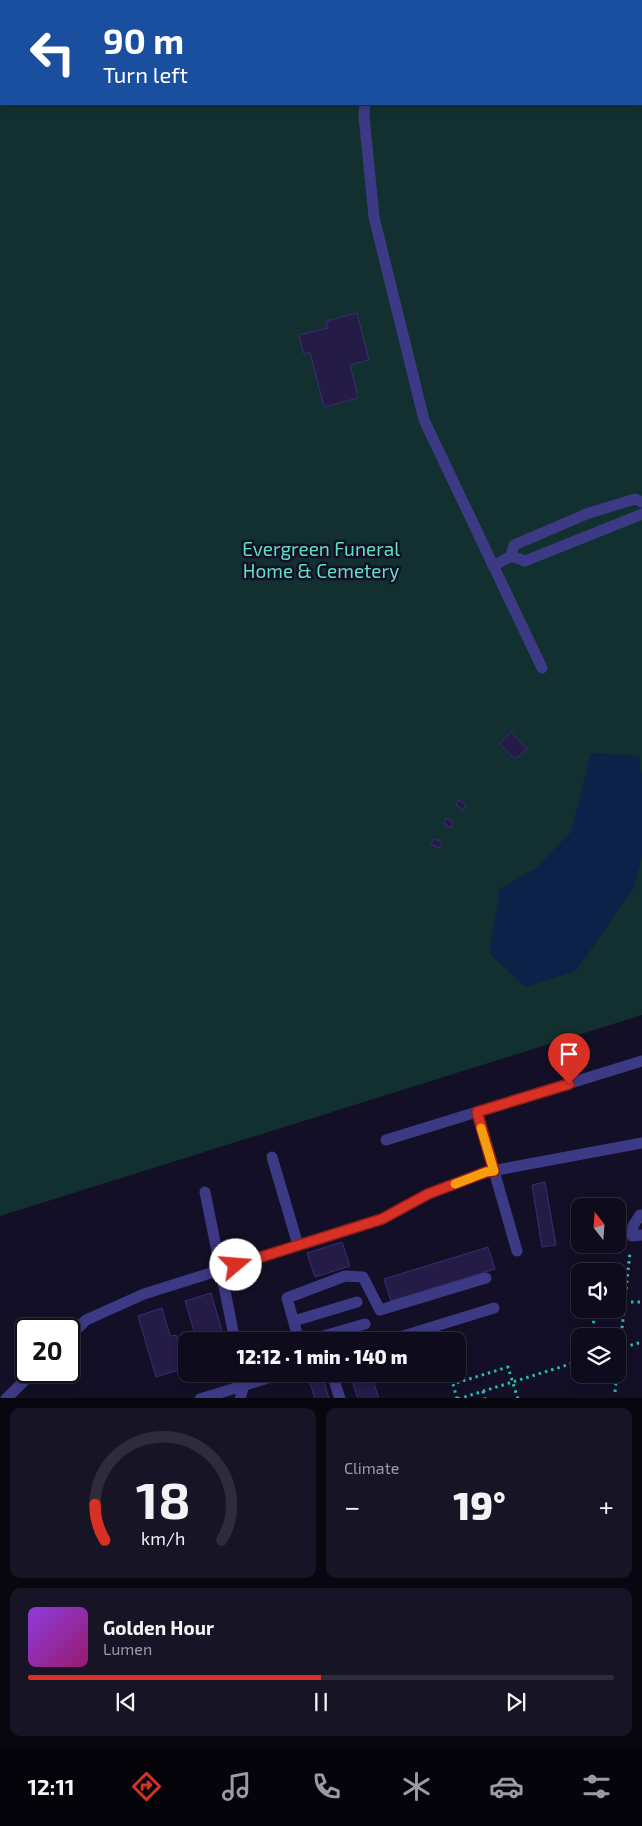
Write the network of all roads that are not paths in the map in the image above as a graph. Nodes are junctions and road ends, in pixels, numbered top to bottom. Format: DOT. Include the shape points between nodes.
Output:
graph roads {
  1 [pos="365,105"];
  2 [pos="642,502"];
  3 [pos="642,514"];
  4 [pos="512,556"];
  5 [pos="493,566"];
  6 [pos="542,668"];
  7 [pos="642,1061"];
  8 [pos="477,1112"];
  9 [pos="386,1140"];
  10 [pos="642,1143"];
  11 [pos="272,1157"];
  12 [pos="494,1171"];
  13 [pos="205,1192"];
  14 [pos="642,1215"];
  15 [pos="637,1235"];
  16 [pos="298,1245"];
  17 [pos="517,1251"];
  18 [pos="221,1270"];
  19 [pos="486,1278"];
  20 [pos="357,1302"];
  21 [pos="494,1308"];
  22 [pos="294,1321"];
  23 [pos="365,1324"];
  24 [pos="80,1326"];
  25 [pos="233,1332"];
  26 [pos="297,1332"];
  27 [pos="337,1332"];
  28 [pos="416,1332"];
  29 [pos="236,1382"];
  30 [pos="243,1382"];
  31 [pos="335,1382"];
  32 [pos="22,1383"];
  33 [pos="6,1398"];
  34 [pos="200,1398"];
  35 [pos="240,1398"];
  36 [pos="340,1398"];
  1 -- 5 [label="lane" via="374,217 424,420"];
  2 -- 4 [label="lane" via="635,499 589,513 514,545"];
  3 -- 4 [label="lane" via="525,561"];
  4 -- 5 [label="lane"];
  5 -- 6 [label="lane"];
  7 -- 8 [label="lane"];
  8 -- 9 [label="lane"];
  8 -- 12 [label="lane"];
  10 -- 12 [label="lane"];
  11 -- 16 [label="lane"];
  12 -- 16 [label="lane" via="428,1194 382,1219"];
  12 -- 17 [label="lane"];
  13 -- 18 [label="lane"];
  14 -- 15 [label="lane" via="633,1226"];
  16 -- 18 [label="lane"];
  18 -- 24 [label="lane" via="144,1294 86,1320"];
  18 -- 25 [label="lane"];
  19 -- 22 [label="lane" via="380,1310 362,1278 345,1276 287,1298"];
  20 -- 22 [label="lane"];
  21 -- 28 [label="lane"];
  22 -- 26 [label="lane"];
  23 -- 27 [label="lane"];
  29 -- 34 [label="lane"];
  30 -- 35 [label="lane"];
  31 -- 36 [label="lane"];
  32 -- 33 [label="lane"];
}
